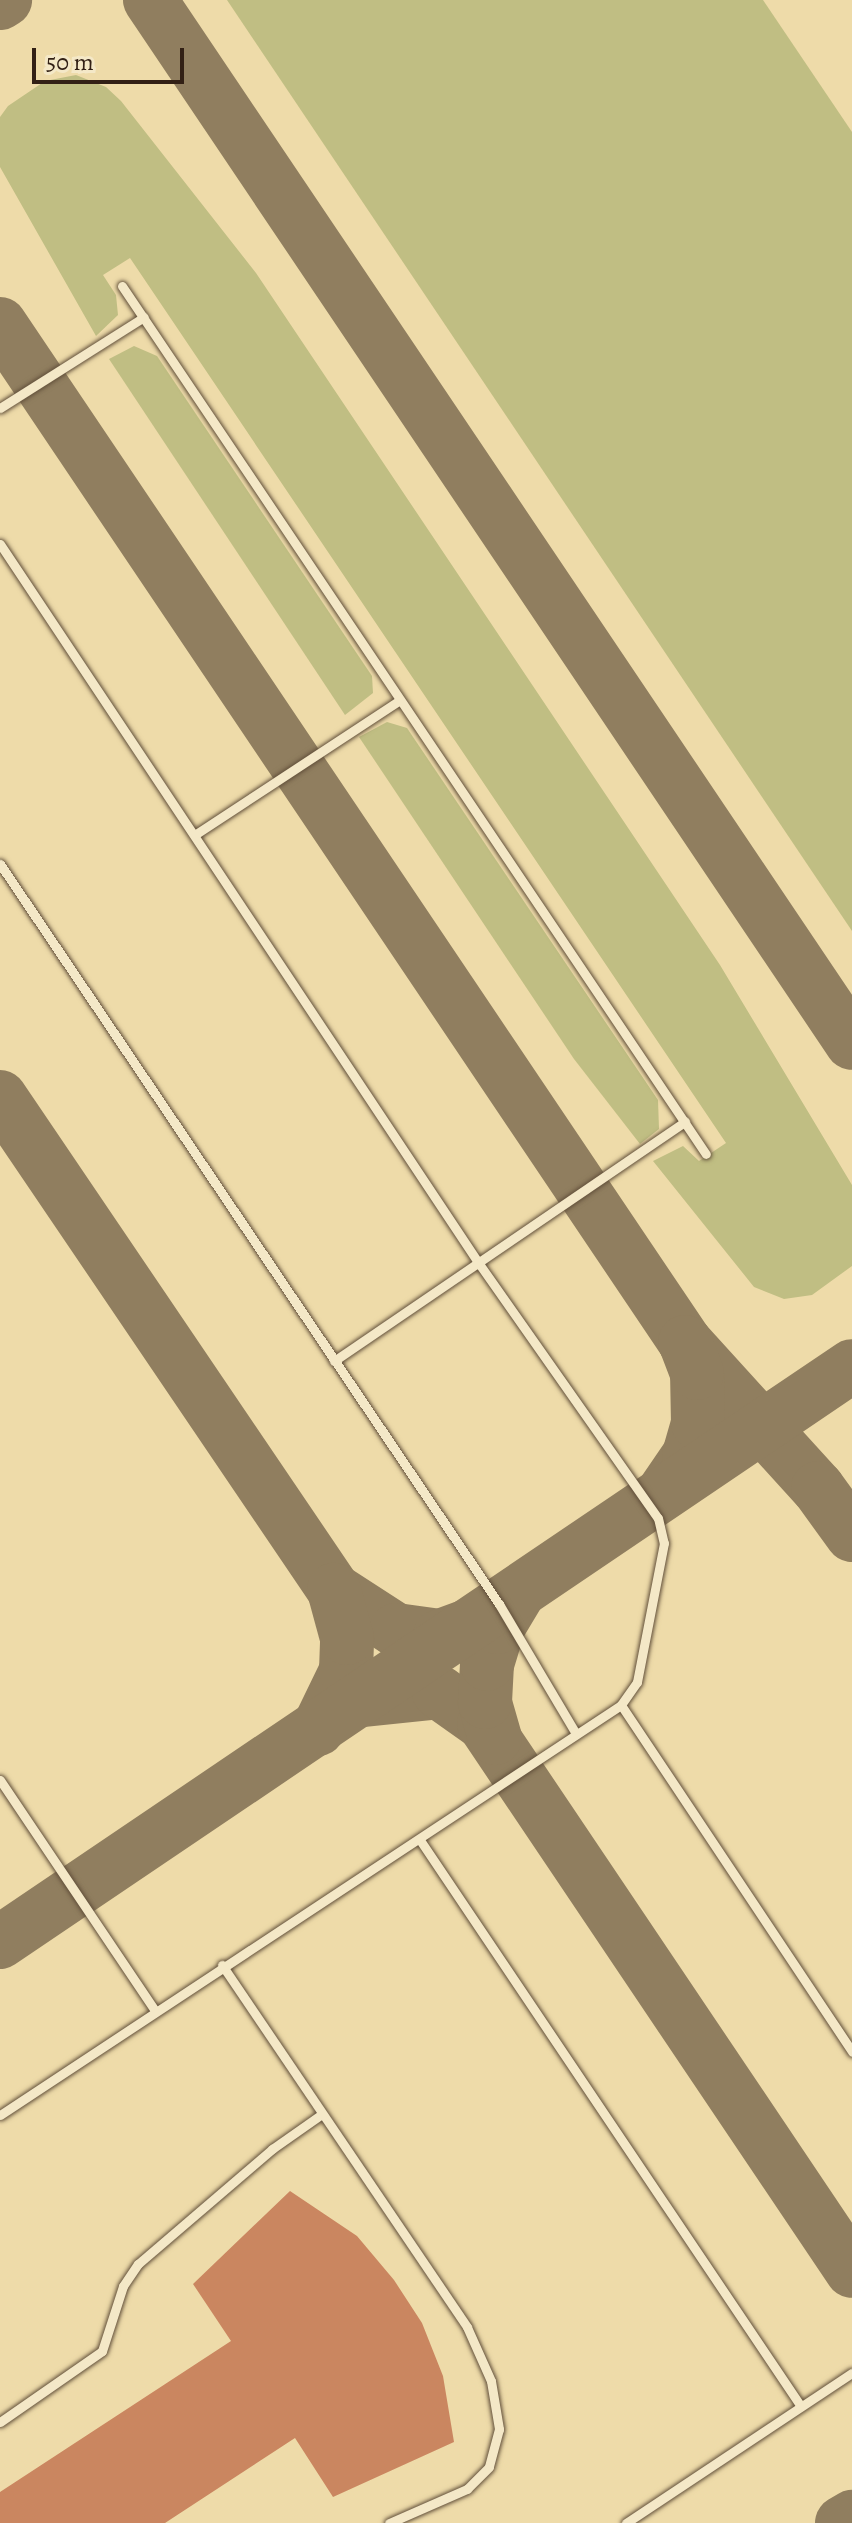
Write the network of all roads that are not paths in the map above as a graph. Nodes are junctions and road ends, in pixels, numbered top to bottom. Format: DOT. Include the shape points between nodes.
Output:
graph roads {
  1 [pos="122,286"];
  2 [pos="144,317"];
  3 [pos="0,408"];
  4 [pos="0,544"];
  5 [pos="400,700"];
  6 [pos="196,834"];
  7 [pos="0,864"];
  8 [pos="685,1122"];
  9 [pos="706,1154"];
  10 [pos="480,1265"];
  11 [pos="334,1361"];
  12 [pos="621,1705"];
  13 [pos="575,1732"];
  14 [pos="0,1780"];
  15 [pos="420,1840"];
  16 [pos="222,1965"];
  17 [pos="154,2009"];
  18 [pos="852,2052"];
  19 [pos="322,2114"];
  20 [pos="0,2115"];
  21 [pos="852,2373"];
  22 [pos="800,2405"];
  23 [pos="0,2422"];
  24 [pos="389,2523"];
  25 [pos="626,2523"];
  1 -- 2 [label="lane"];
  2 -- 3 [label="lane"];
  2 -- 5 [label="lane"];
  4 -- 6 [label="lane"];
  5 -- 6 [label="lane"];
  5 -- 8 [label="lane"];
  6 -- 10 [label="lane"];
  7 -- 11 [label="lane"];
  8 -- 9 [label="lane"];
  8 -- 10 [label="lane"];
  10 -- 11 [label="lane"];
  10 -- 12 [label="lane" via="663,1530 664,1559 637,1682"];
  11 -- 13 [label="lane" via="499,1604"];
  12 -- 13 [label="lane"];
  12 -- 18 [label="lane"];
  13 -- 15 [label="lane"];
  14 -- 17 [label="lane"];
  15 -- 16 [label="lane"];
  15 -- 22 [label="lane"];
  16 -- 17 [label="lane"];
  16 -- 19 [label="lane"];
  17 -- 20 [label="lane"];
  19 -- 23 [label="lane" via="272,2149 138,2264 123,2286 102,2351"];
  19 -- 24 [label="lane" via="467,2327 491,2381 498,2417 496,2449 481,2477"];
  21 -- 22 [label="lane"];
  22 -- 25 [label="lane"];
}
